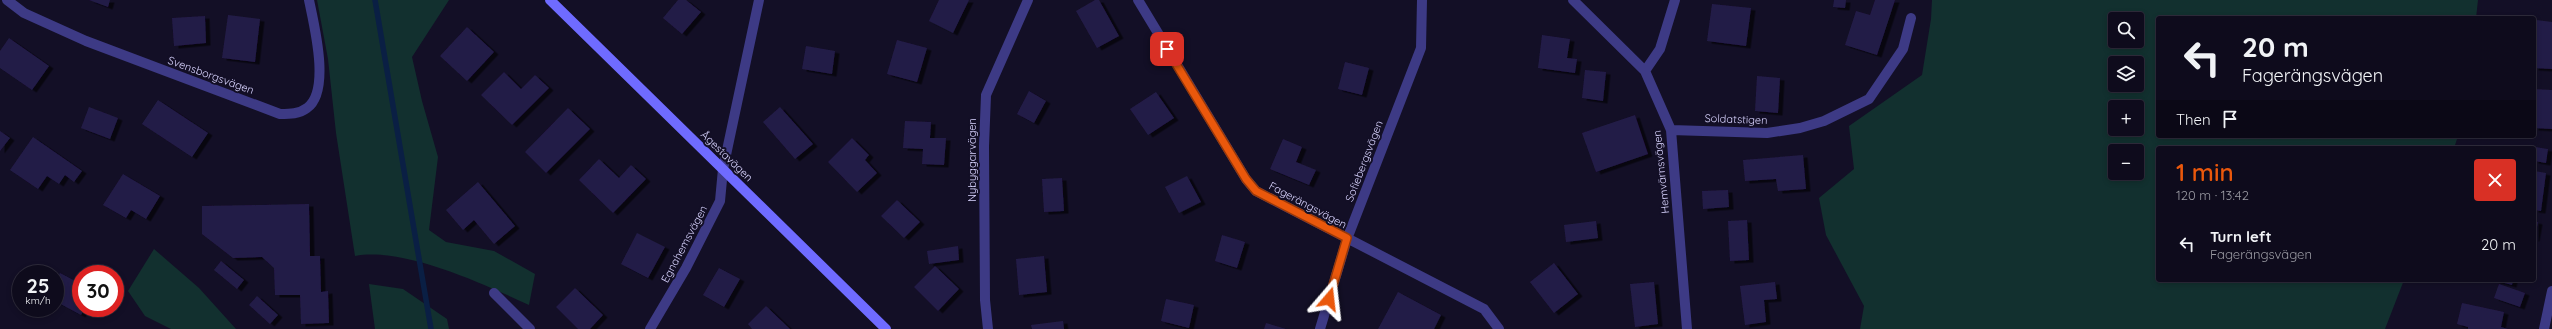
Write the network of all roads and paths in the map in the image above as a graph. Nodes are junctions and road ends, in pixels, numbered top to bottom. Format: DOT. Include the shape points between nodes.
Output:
graph roads {
  1 [pos="6,0"];
  2 [pos="309,0"];
  3 [pos="550,0"];
  4 [pos="759,0"];
  5 [pos="1028,0"];
  6 [pos="1138,0"];
  7 [pos="1422,0"];
  8 [pos="1573,0"];
  9 [pos="1675,0"];
  10 [pos="1911,18"];
  11 [pos="1645,71"];
  12 [pos="1671,130"];
  13 [pos="723,169"];
  14 [pos="1347,238"];
  15 [pos="2552,291"];
  16 [pos="494,293"];
  17 [pos="530,329"];
  18 [pos="650,329"];
  19 [pos="886,329"];
  20 [pos="988,329"];
  21 [pos="1320,329"];
  22 [pos="1499,329"];
  23 [pos="1687,329"];
  24 [pos="2544,329"];
  1 -- 2 [label="street, Svensborgsvägen" via="24,13 86,41 280,114 296,114 308,108 316,95 319,57"];
  3 -- 13 [label="main road, Ågestavägen"];
  4 -- 13 [label="street, Egnahemsvägen"];
  5 -- 20 [label="street, Nybyggarvägen" via="986,95 985,293"];
  6 -- 14 [label="street, Fagerängsvägen" via="1246,179 1256,191"];
  7 -- 14 [label="street, Sofiebergsvägen" via="1421,48"];
  8 -- 11 [label="street, Hemvärnsvägen"];
  9 -- 11 [label="street" via="1660,49"];
  10 -- 12 [label="street, Soldatstigen" via="1903,49 1869,99 1824,121 1767,133"];
  11 -- 12 [label="street, Hemvärnsvägen"];
  12 -- 23 [label="street, Hemvärnsvägen"];
  13 -- 18 [label="street, Egnahemsvägen" via="720,201 686,268"];
  13 -- 19 [label="main road, Ågestavägen"];
  14 -- 21 [label="street, Sofiebergsvägen"];
  14 -- 22 [label="street, Fagerängsvägen" via="1484,309"];
  15 -- 24 [label="street"];
  16 -- 17 [label="street"];
}
